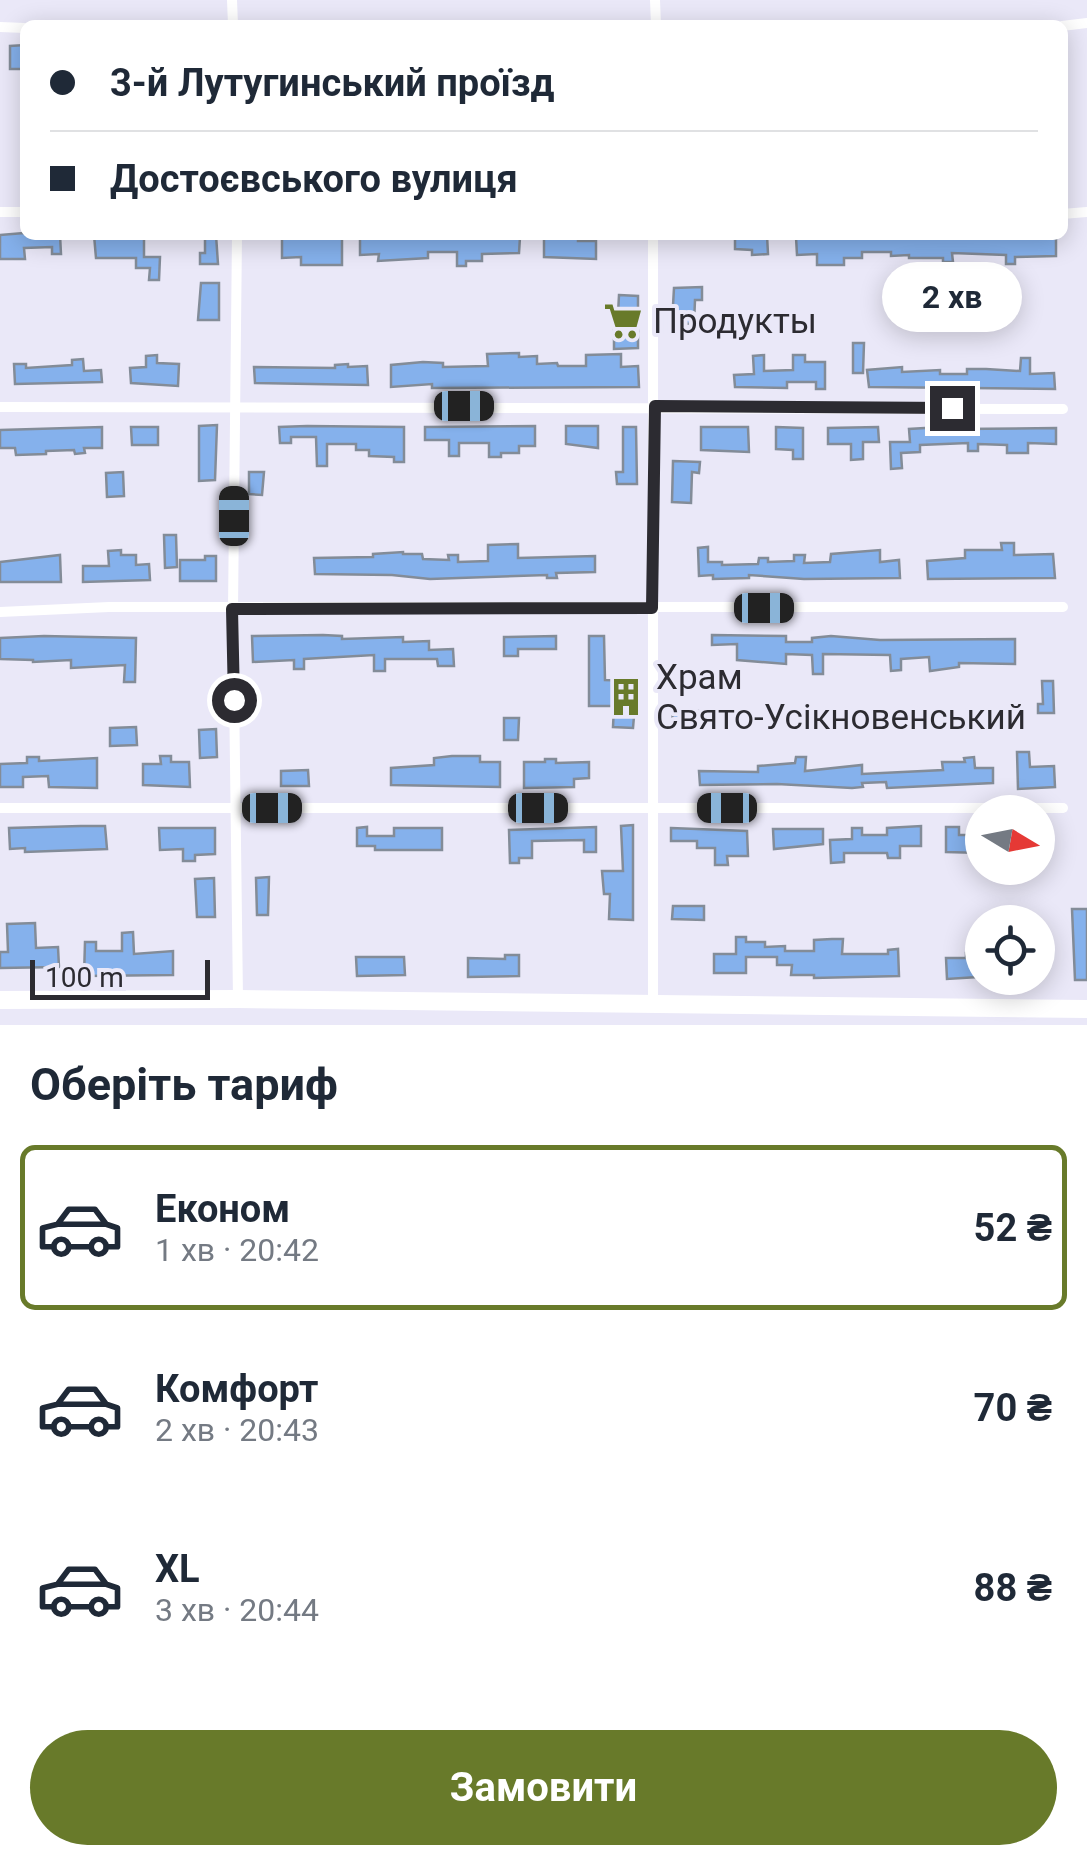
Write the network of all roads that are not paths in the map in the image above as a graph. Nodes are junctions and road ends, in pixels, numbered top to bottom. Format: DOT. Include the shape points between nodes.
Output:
graph roads {
  1 [pos="237,240"];
  2 [pos="653,240"];
  3 [pos="234,406"];
  4 [pos="655,406"];
  5 [pos="0,408"];
  6 [pos="1062,408"];
  7 [pos="652,608"];
  8 [pos="1062,608"];
  9 [pos="232,609"];
  10 [pos="0,612"];
  11 [pos="0,808"];
  12 [pos="234,808"];
  13 [pos="652,808"];
  14 [pos="1063,808"];
  15 [pos="238,999"];
  16 [pos="0,1000"];
  17 [pos="654,1006"];
  18 [pos="1087,1009"];
  1 -- 3 [label="street"];
  2 -- 4 [label="street"];
  3 -- 4 [label="street"];
  3 -- 5 [label="street"];
  3 -- 9 [label="street"];
  4 -- 6 [label="street"];
  4 -- 7 [label="street"];
  7 -- 8 [label="street"];
  7 -- 9 [label="street"];
  7 -- 13 [label="street"];
  9 -- 10 [label="street"];
  9 -- 12 [label="street"];
  11 -- 12 [label="street"];
  12 -- 13 [label="street"];
  12 -- 15 [label="street"];
  13 -- 14 [label="street"];
  13 -- 17 [label="street"];
  15 -- 16 [label="main road"];
  15 -- 17 [label="main road"];
  17 -- 18 [label="main road"];
}
